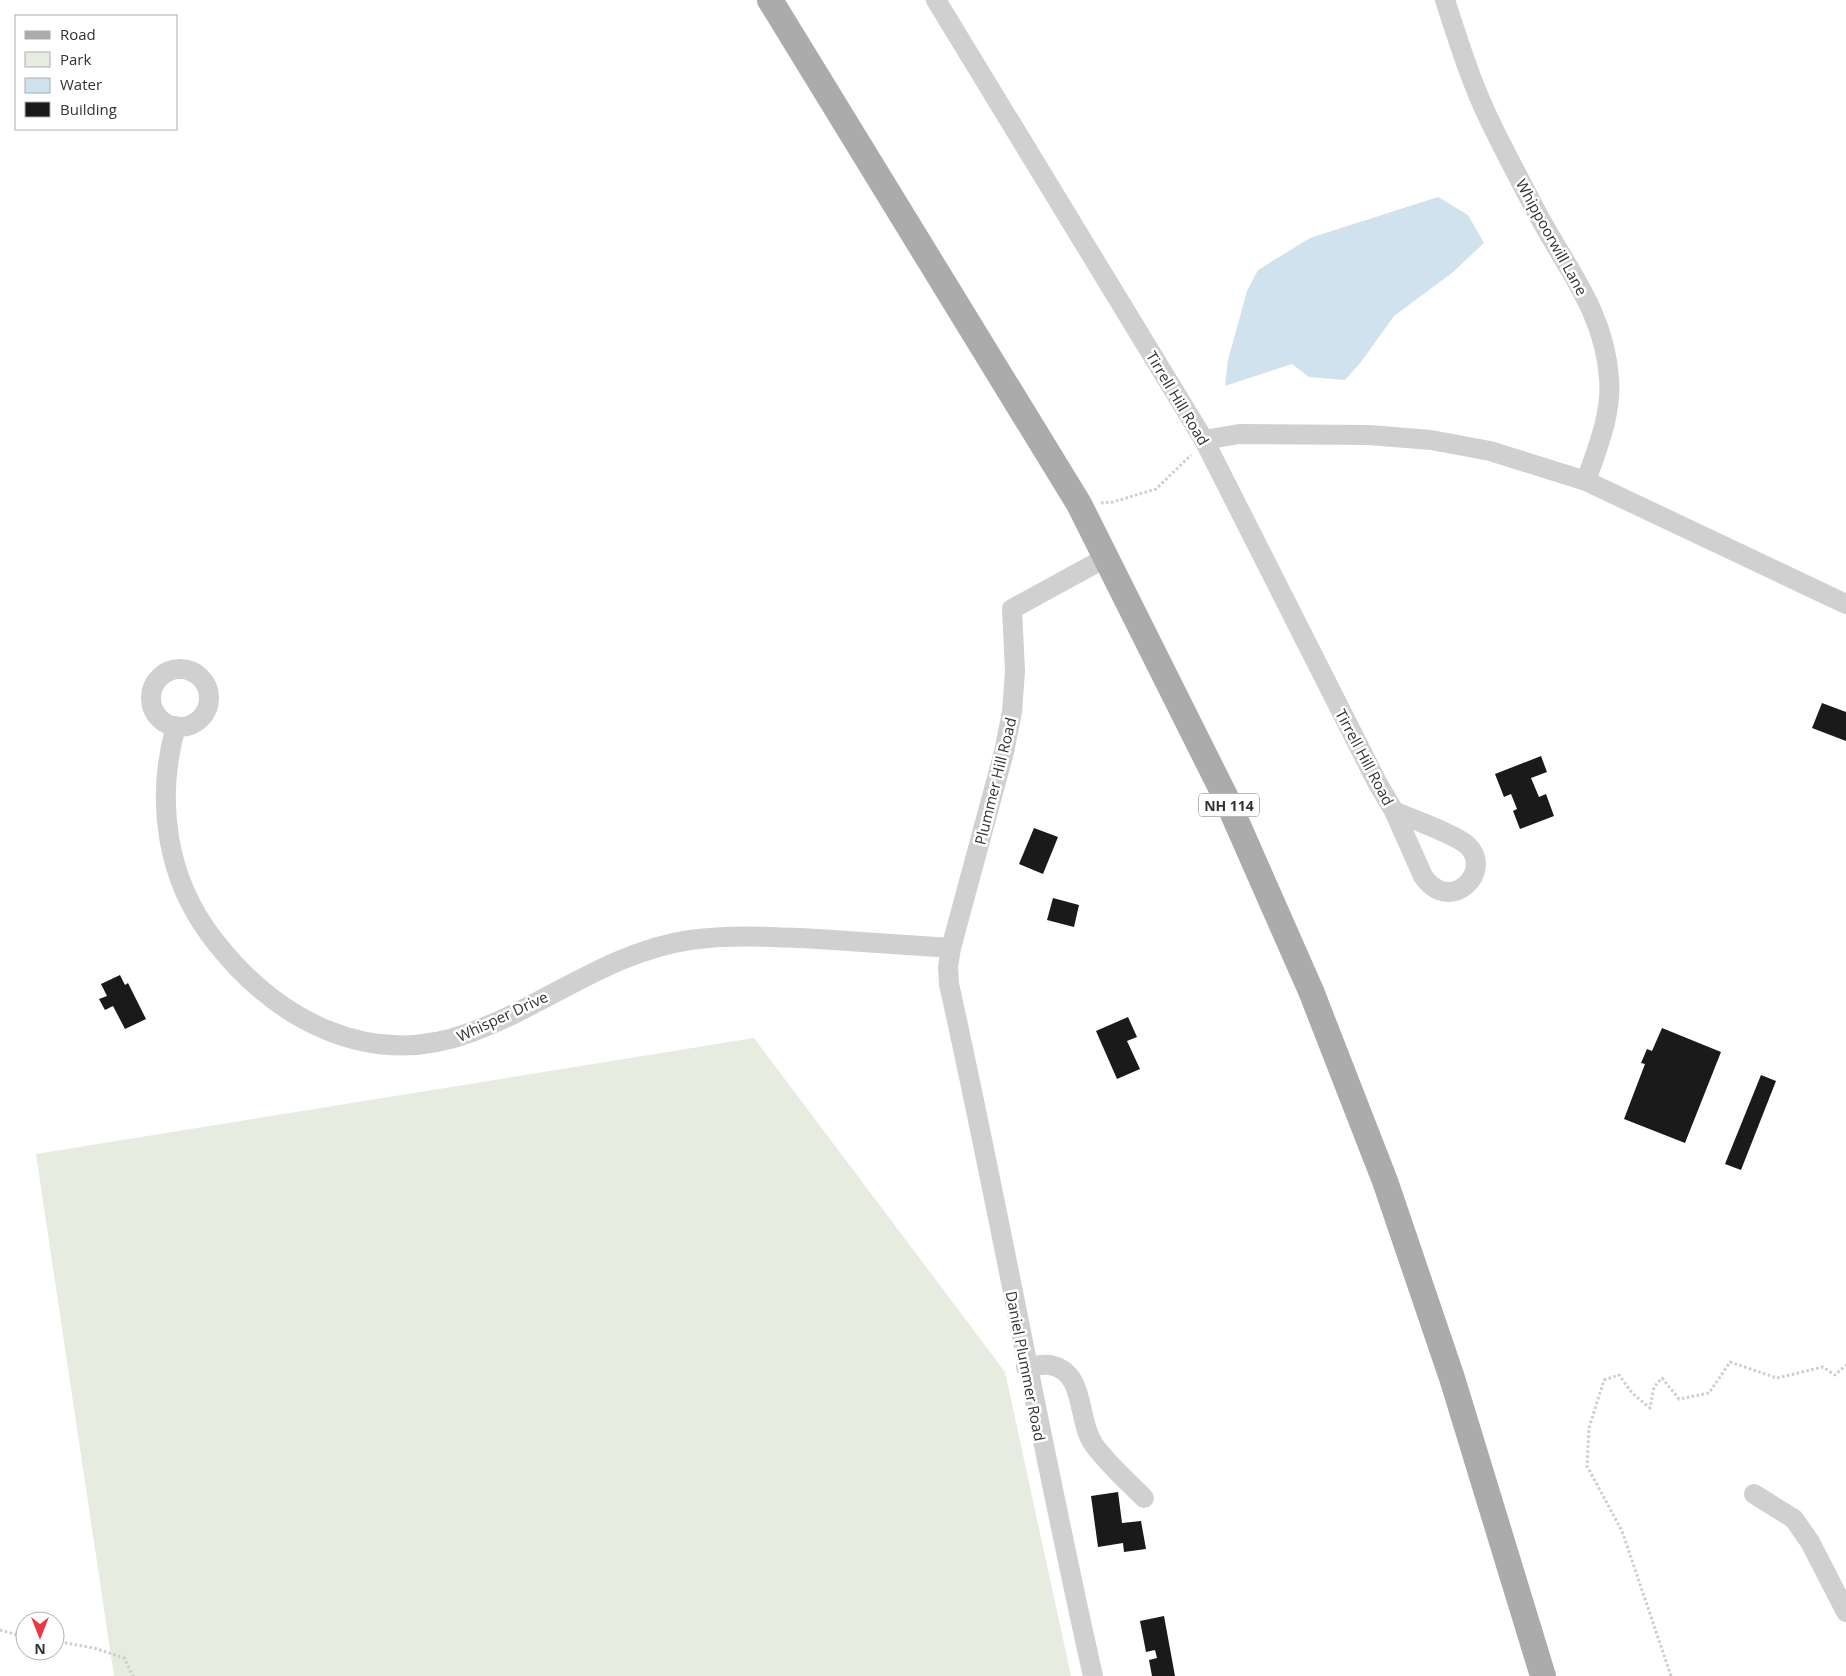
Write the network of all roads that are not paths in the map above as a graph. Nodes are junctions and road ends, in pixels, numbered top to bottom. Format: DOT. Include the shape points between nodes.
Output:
graph roads {
  1 [pos="770,0"];
  2 [pos="936,0"];
  3 [pos="1445,0"];
  4 [pos="1205,443"];
  5 [pos="1586,481"];
  6 [pos="1107,557"];
  7 [pos="1846,604"];
  8 [pos="176,726"];
  9 [pos="1394,811"];
  10 [pos="951,948"];
  11 [pos="965,1055"];
  12 [pos="1026,1366"];
  13 [pos="1754,1494"];
  14 [pos="1144,1498"];
  15 [pos="1846,1612"];
  16 [pos="1093,1676"];
  17 [pos="1543,1676"];
  1 -- 6 [label="main road, NH 114" via="1080,504"];
  2 -- 4 [label="street, Tirrell Hill Road"];
  3 -- 5 [label="street, Whippoorwill Lane" via="1487,116 1580,284 1602,334 1608,360 1609,404"];
  4 -- 5 [label="street" via="1240,434 1369,435 1431,440 1490,451"];
  4 -- 9 [label="street, Tirrell Hill Road"];
  5 -- 7 [label="street"];
  6 -- 10 [label="street, Plummer Hill Road" via="1012,609 1015,671 1012,712"];
  6 -- 17 [label="main road, NH 114" via="1226,798 1348,1082 1452,1378"];
  8 -- 10 [label="street, Whisper Drive" via="167,772 168,835 186,896 214,941 260,989 294,1015 336,1035 392,1046 450,1039 508,1016 634,954 691,940 754,935"];
  10 -- 11 [label="street, Plummer Hill Road" via="949,984"];
  11 -- 12 [label="street, Daniel Plummer Road"];
  12 -- 14 [label="street" via="1049,1365 1068,1373 1079,1394 1083,1423 1093,1444"];
  12 -- 16 [label="street, Daniel Plummer Road"];
  13 -- 15 [label="street" via="1794,1519 1810,1542"];
}
